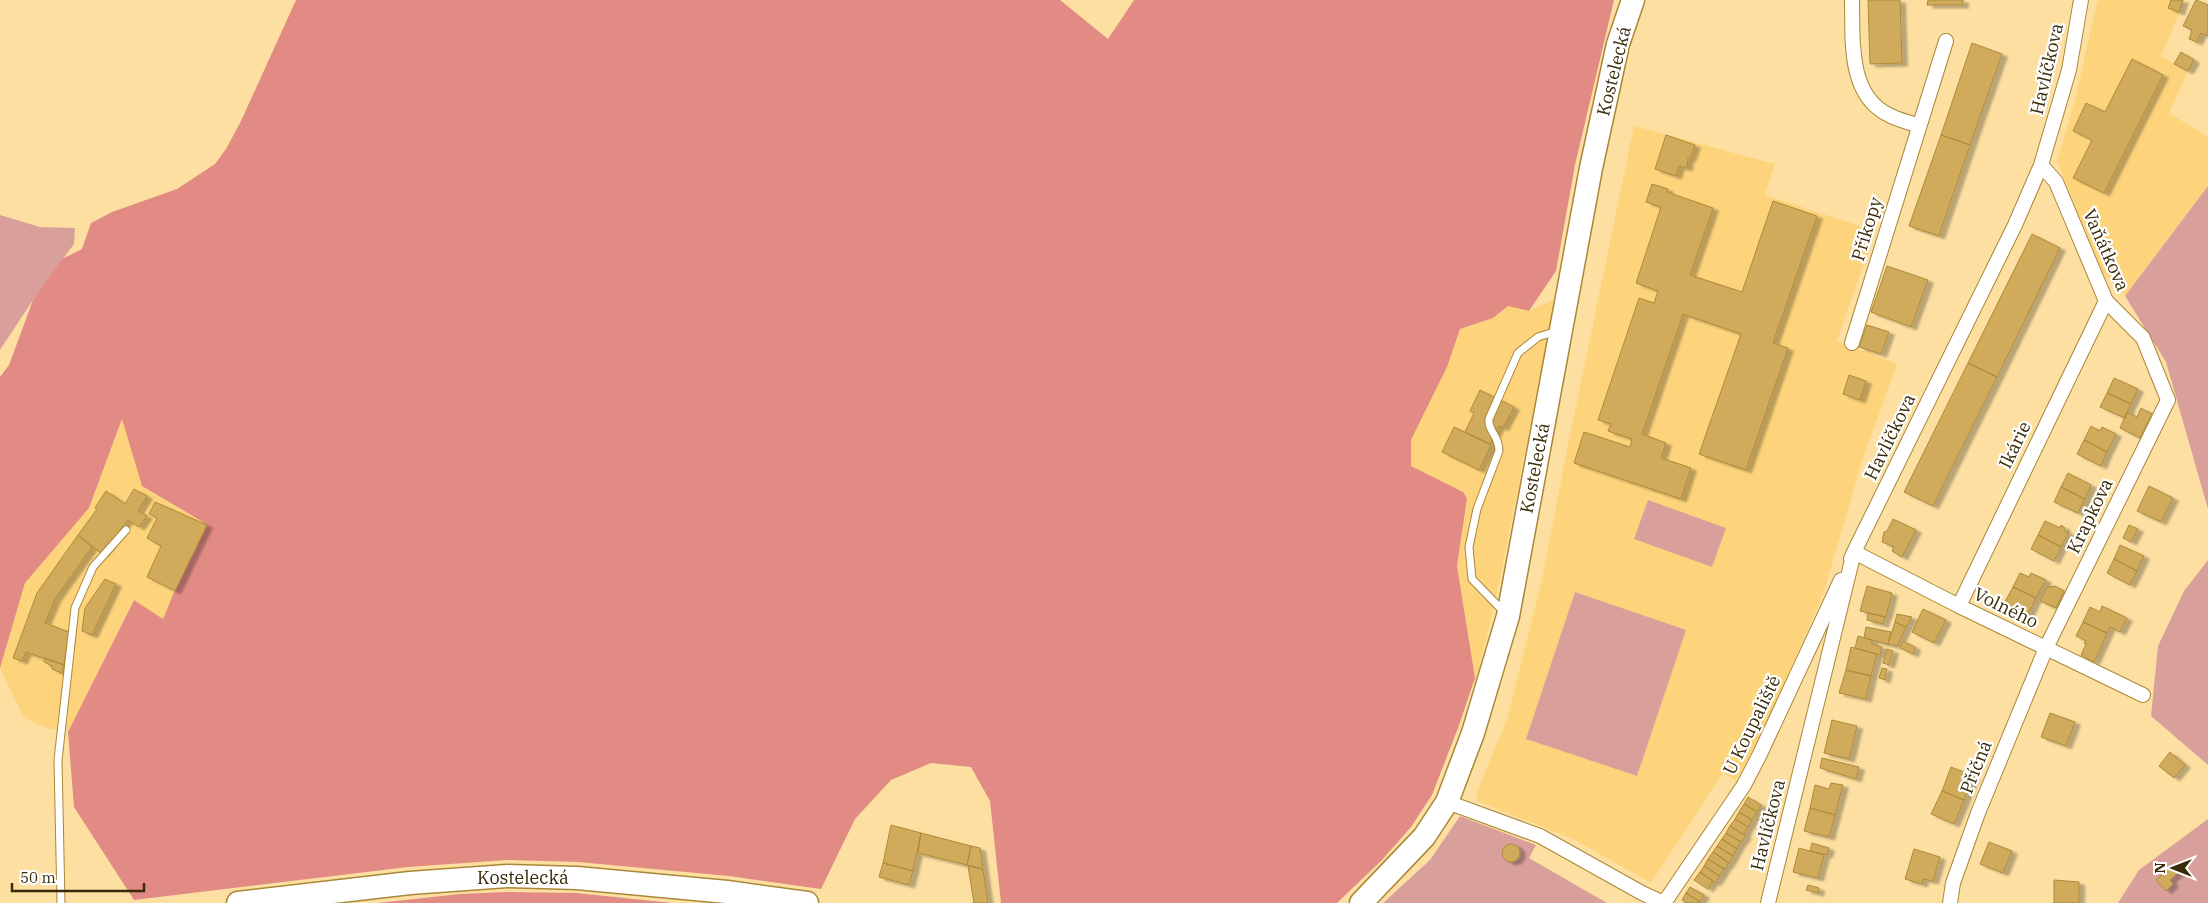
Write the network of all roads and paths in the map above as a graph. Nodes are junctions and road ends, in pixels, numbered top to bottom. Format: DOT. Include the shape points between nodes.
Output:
graph roads {
  1 [pos="1633,0"];
  2 [pos="1852,0"];
  3 [pos="2081,0"];
  4 [pos="1946,41"];
  5 [pos="1918,126"];
  6 [pos="2041,165"];
  7 [pos="2106,301"];
  8 [pos="1562,330"];
  9 [pos="1852,342"];
  10 [pos="2168,400"];
  11 [pos="126,530"];
  12 [pos="1854,552"];
  13 [pos="1958,606"];
  14 [pos="1508,616"];
  15 [pos="2046,648"];
  16 [pos="2143,695"];
  17 [pos="1447,802"];
  18 [pos="61,903"];
  19 [pos="238,903"];
  20 [pos="807,903"];
  21 [pos="1361,903"];
  22 [pos="1664,903"];
  23 [pos="1768,903"];
  24 [pos="1950,903"];
  1 -- 8 [label="main road, Kostelecká" via="1618,44 1590,168"];
  2 -- 5 [label="street" via="1854,61 1863,89 1888,115"];
  3 -- 6 [label="street, Havlíčkova" via="2069,70"];
  4 -- 5 [label="street, Příkopy"];
  5 -- 9 [label="street, Příkopy"];
  6 -- 7 [label="street, Vaňátkova" via="2056,182"];
  6 -- 12 [label="street, Havlíčkova" via="2015,225"];
  7 -- 10 [label="street, Vaňátkova" via="2143,338"];
  7 -- 13 [label="street, Ikárie"];
  8 -- 14 [label="main road, Kostelecká"];
  8 -- 14 [label="lane" via="1538,337 1518,354 1489,419 1491,431 1499,441 1499,451 1475,518 1469,547 1472,579"];
  10 -- 15 [label="street, Krapkova"];
  11 -- 18 [label="lane" via="93,567 75,608 58,760"];
  12 -- 13 [label="street, Volného"];
  12 -- 22 [label="street, U Koupaliště" via="1744,785"];
  12 -- 23 [label="street, Havlíčkova"];
  13 -- 15 [label="street, Volného"];
  14 -- 17 [label="main road, Kostelecká" via="1474,733"];
  15 -- 16 [label="street, Volného"];
  15 -- 24 [label="street, Příčná" via="1978,812 1953,883"];
  17 -- 21 [label="main road, Kostelecká" via="1424,837"];
  17 -- 22 [label="street" via="1540,836"];
  19 -- 20 [label="main road, Kostelecká" via="410,883 507,876 577,878"];
}
